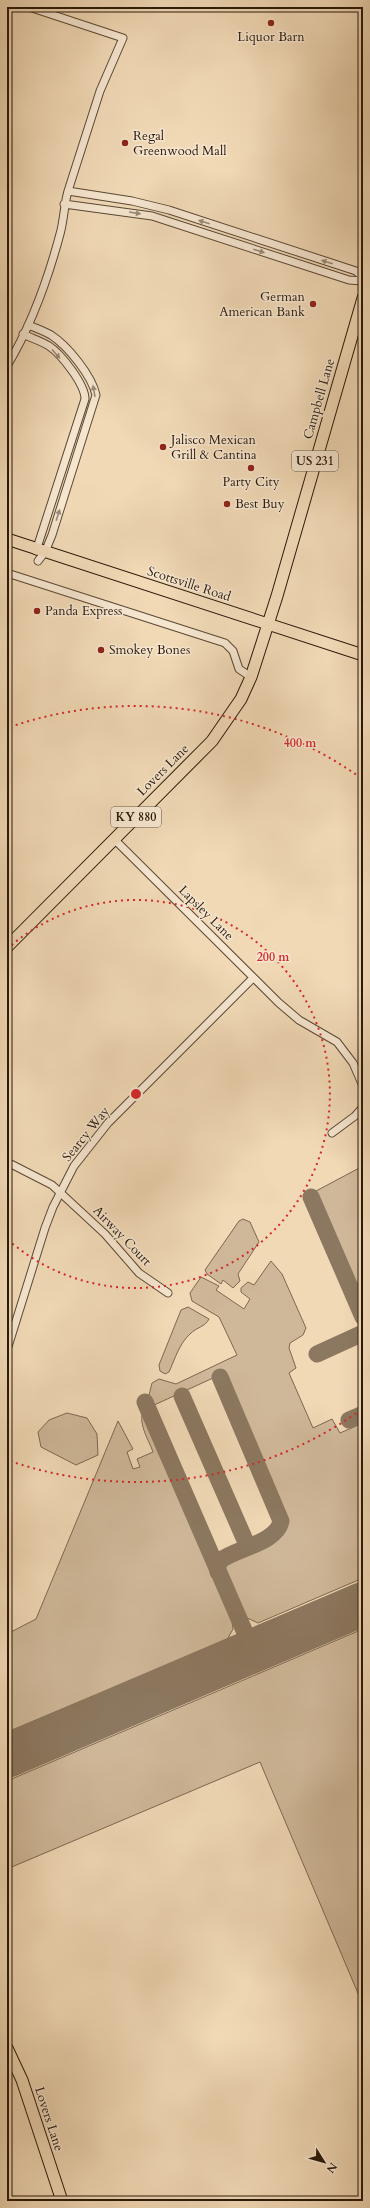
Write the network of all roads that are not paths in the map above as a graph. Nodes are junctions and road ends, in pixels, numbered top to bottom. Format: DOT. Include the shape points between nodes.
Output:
graph roads {
  1 [pos="29,7"];
  2 [pos="68,191"];
  3 [pos="64,204"];
  4 [pos="363,277"];
  5 [pos="363,281"];
  6 [pos="363,298"];
  7 [pos="28,325"];
  8 [pos="23,334"];
  9 [pos="7,366"];
  10 [pos="7,539"];
  11 [pos="41,550"];
  12 [pos="7,573"];
  13 [pos="268,624"];
  14 [pos="363,655"];
  15 [pos="251,677"];
  16 [pos="114,839"];
  17 [pos="7,947"];
  18 [pos="254,978"];
  19 [pos="363,1086"];
  20 [pos="363,1107"];
  21 [pos="332,1133"];
  22 [pos="7,1162"];
  23 [pos="60,1192"];
  24 [pos="168,1293"];
  25 [pos="7,1350"];
  26 [pos="7,2048"];
  27 [pos="62,2201"];
  1 -- 2 [label="street" via="123,38 100,91"];
  2 -- 3 [label="street"];
  4 -- 2 [label="street, one-way" via="356,271 169,210"];
  3 -- 5 [label="street, one-way" via="152,216 350,280"];
  3 -- 7 [label="street" via="59,237"];
  6 -- 13 [label="main road, Campbell Lane / US 231"];
  7 -- 8 [label="street"];
  11 -- 7 [label="street, one-way" via="90,419 96,395 90,378 64,345 47,332"];
  8 -- 9 [label="street"];
  8 -- 11 [label="street, one-way" via="56,352 85,392"];
  10 -- 11 [label="main road, Scottsville Road"];
  11 -- 13 [label="main road, Scottsville Road"];
  12 -- 15 [label="street" via="225,643 233,652 239,669"];
  13 -- 14 [label="main road, Scottsville Road"];
  13 -- 15 [label="main road, Lovers Lane / KY 880"];
  15 -- 16 [label="main road, Lovers Lane / KY 880" via="241,700 212,741"];
  16 -- 17 [label="main road, Lovers Lane / KY 880"];
  16 -- 18 [label="street, Lapsley Lane"];
  18 -- 19 [label="street, Lapsley Lane" via="293,1015 337,1042 352,1063"];
  18 -- 23 [label="street, Searcy Way" via="104,1127 81,1156"];
  20 -- 21 [label="street"];
  22 -- 23 [label="street, Airway Court" via="43,1179"];
  23 -- 24 [label="street, Airway Court" via="105,1234 139,1272"];
  23 -- 25 [label="street, Searcy Way" via="45,1228"];
  26 -- 27 [label="main road, Lovers Lane" via="22,2080"];
}
